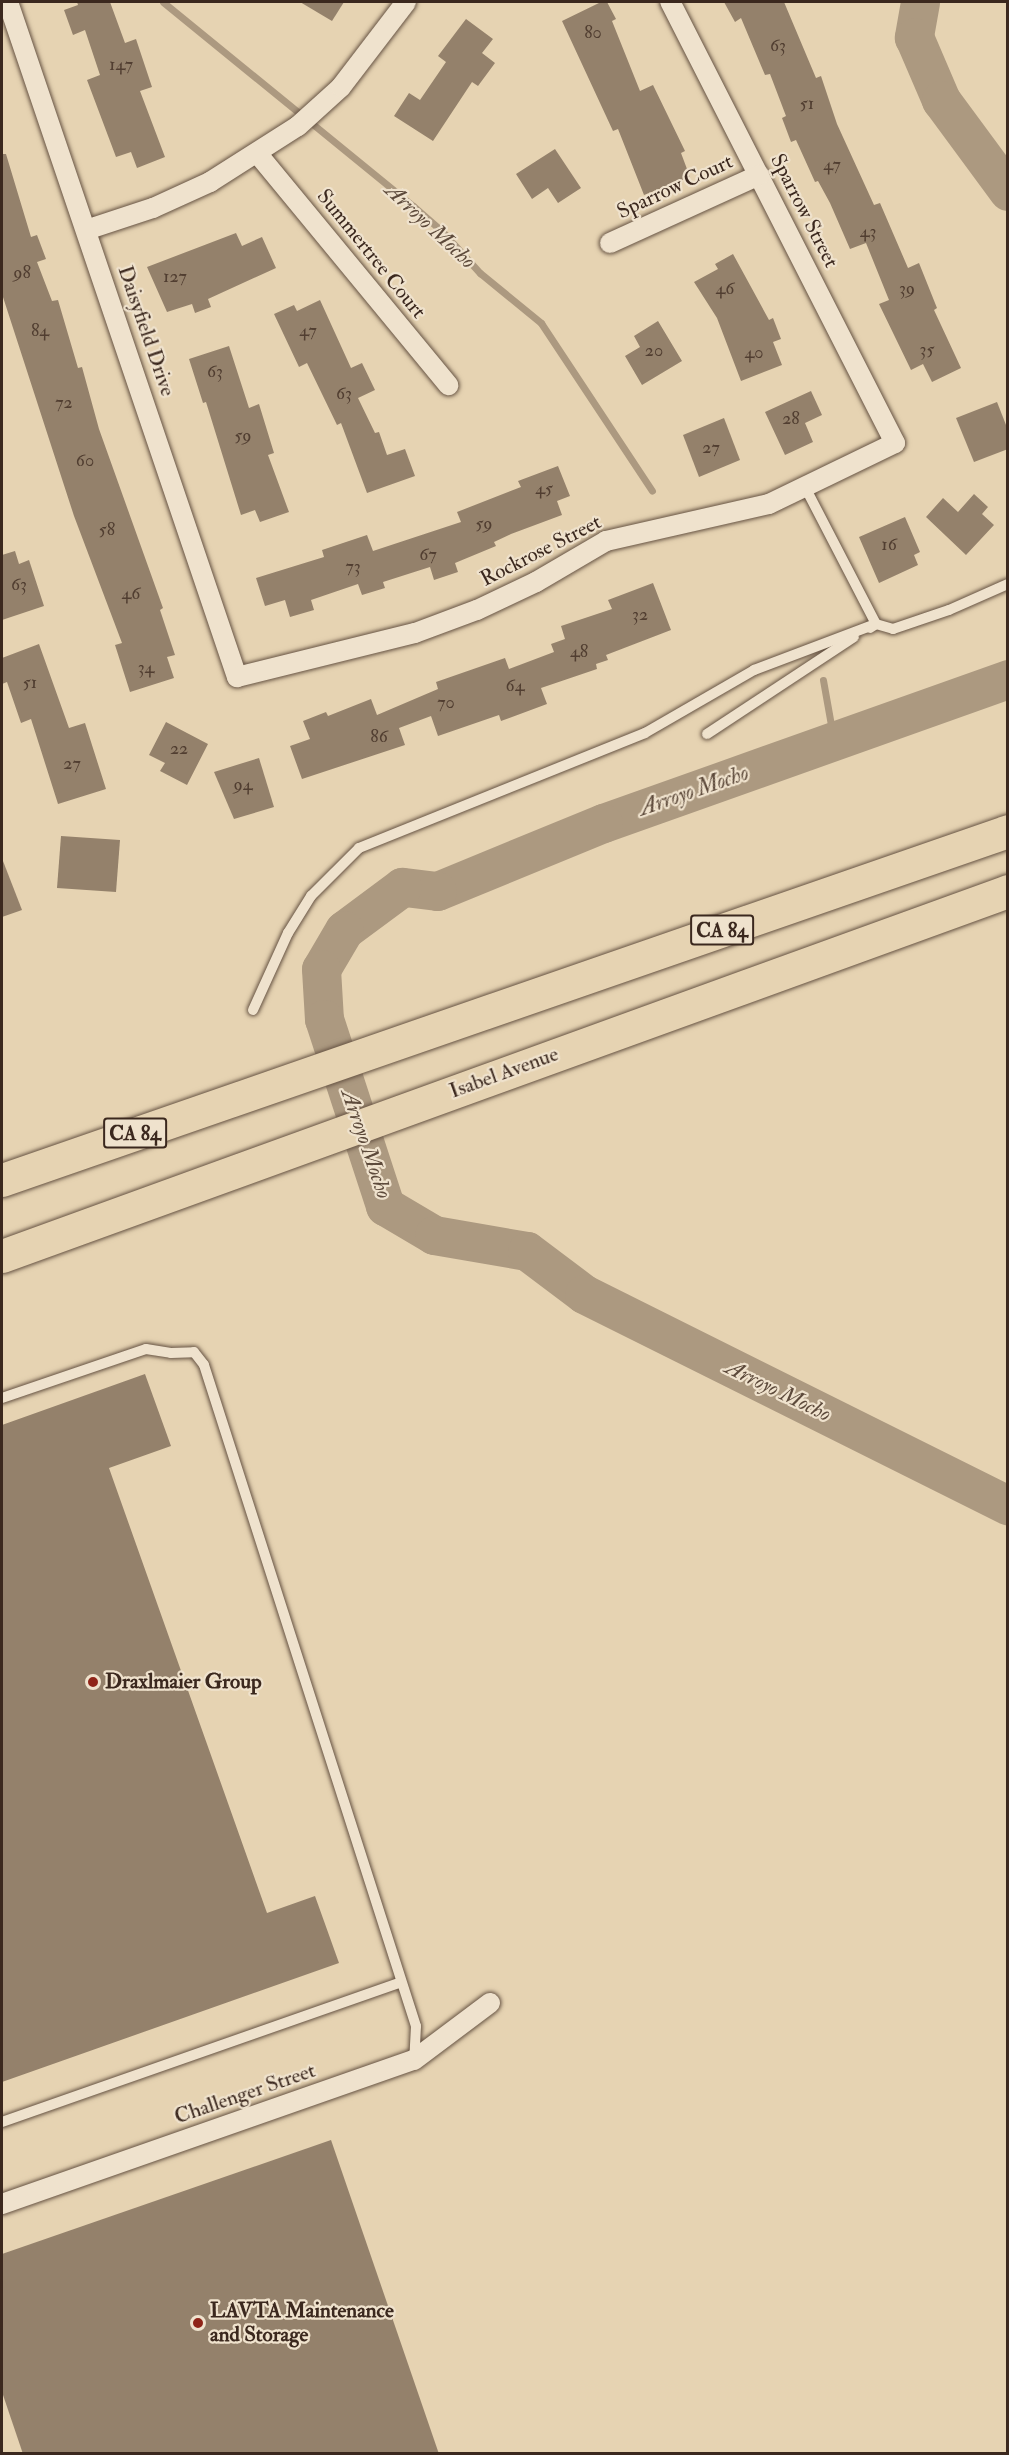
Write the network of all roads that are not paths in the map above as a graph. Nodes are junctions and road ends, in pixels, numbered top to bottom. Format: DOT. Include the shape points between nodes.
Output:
graph roads {
  1 [pos="8,2"];
  2 [pos="406,2"];
  3 [pos="670,2"];
  4 [pos="257,153"];
  5 [pos="759,175"];
  6 [pos="86,230"];
  7 [pos="610,243"];
  8 [pos="447,385"];
  9 [pos="895,443"];
  10 [pos="805,486"];
  11 [pos="1008,584"];
  12 [pos="876,624"];
  13 [pos="237,677"];
  14 [pos="707,734"];
  15 [pos="1008,831"];
  16 [pos="1008,891"];
  17 [pos="253,1010"];
  18 [pos="2,1180"];
  19 [pos="2,1256"];
  20 [pos="2,1398"];
  21 [pos="400,1983"];
  22 [pos="490,2003"];
  23 [pos="414,2060"];
  24 [pos="2,2122"];
  25 [pos="2,2204"];
  1 -- 6 [label="street, Daisyfield Drive"];
  2 -- 4 [label="street" via="341,87 297,126"];
  3 -- 5 [label="street, Sparrow Street"];
  4 -- 6 [label="street" via="210,182"];
  4 -- 8 [label="street, Summertree Court"];
  5 -- 7 [label="street, Sparrow Court"];
  5 -- 9 [label="street, Sparrow Street"];
  6 -- 13 [label="street, Daisyfield Drive"];
  9 -- 10 [label="street, Rockrose Street"];
  10 -- 12 [label="lane"];
  10 -- 13 [label="street, Rockrose Street" via="769,504 606,541 516,592 415,633"];
  11 -- 12 [label="lane" via="893,629"];
  12 -- 14 [label="lane"];
  12 -- 17 [label="lane" via="754,670 645,733 359,848 311,896 288,933"];
  15 -- 18 [label="highway, CA 84"];
  16 -- 19 [label="highway, Isabel Avenue"];
  20 -- 21 [label="lane" via="146,1348 194,1352 204,1365"];
  21 -- 23 [label="lane" via="416,2026"];
  21 -- 24 [label="lane"];
  22 -- 23 [label="street, Challenger Street"];
  23 -- 25 [label="street, Challenger Street"];
}
